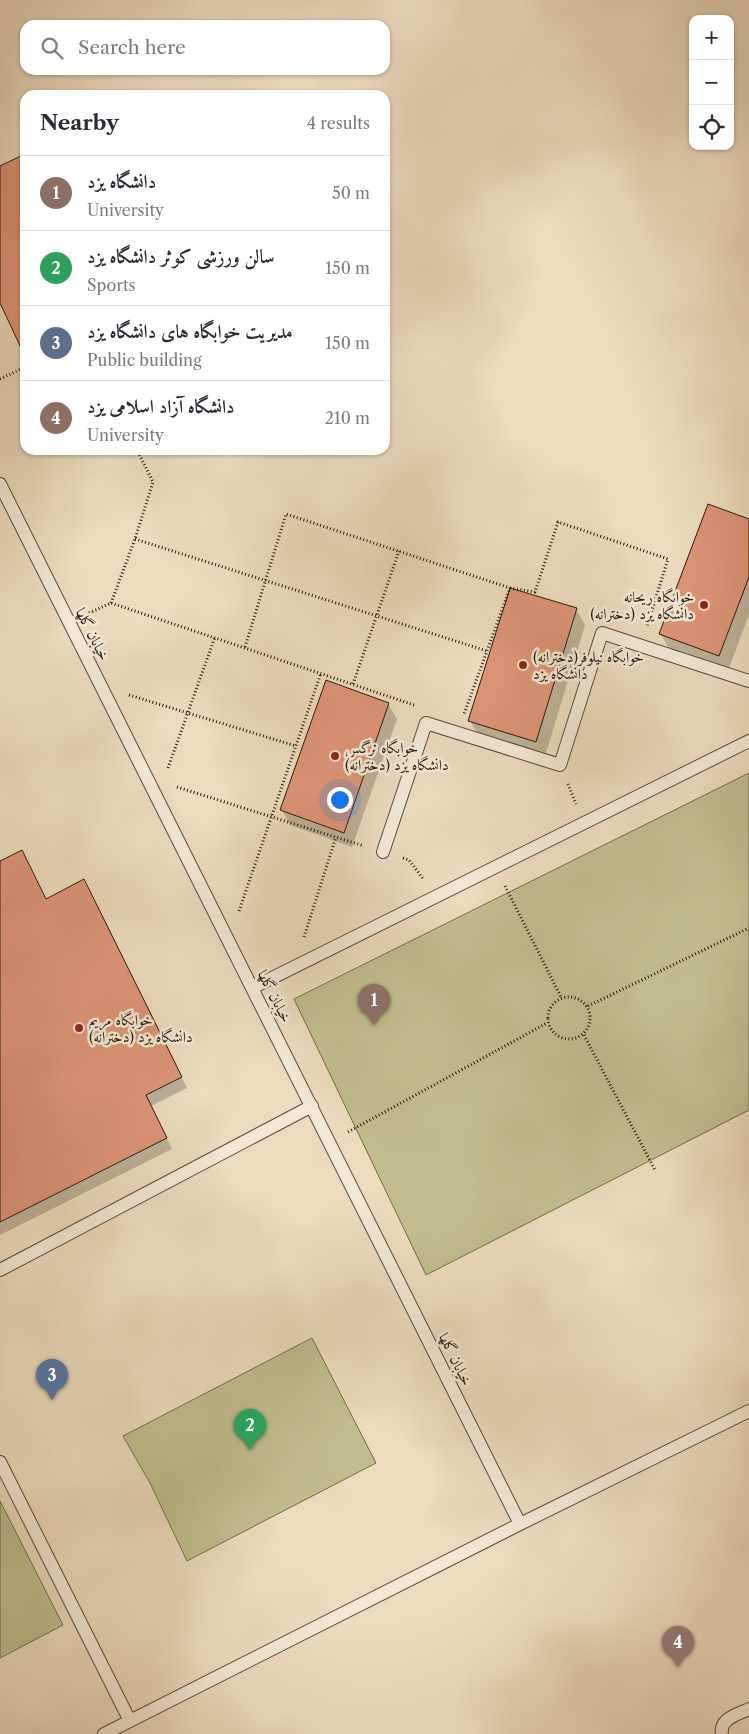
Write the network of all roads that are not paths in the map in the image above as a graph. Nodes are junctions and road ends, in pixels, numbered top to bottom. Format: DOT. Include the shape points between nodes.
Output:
graph roads {
  1 [pos="0,484"];
  2 [pos="749,681"];
  3 [pos="749,742"];
  4 [pos="383,852"];
  5 [pos="252,988"];
  6 [pos="312,1106"];
  7 [pos="0,1270"];
  8 [pos="749,1411"];
  9 [pos="0,1462"];
  10 [pos="520,1524"];
  11 [pos="749,1709"];
  12 [pos="130,1721"];
  13 [pos="104,1734"];
  14 [pos="722,1734"];
  1 -- 5 [label="lane, خیابان گلها"];
  2 -- 4 [label="lane" via="602,633 560,765 426,723"];
  3 -- 5 [label="lane"];
  5 -- 6 [label="lane, خیابان گلها"];
  6 -- 7 [label="lane"];
  6 -- 10 [label="lane, خیابان گلها"];
  8 -- 10 [label="lane"];
  9 -- 12 [label="lane"];
  10 -- 12 [label="lane"];
  11 -- 14 [label="lane" via="724,1722"];
  12 -- 13 [label="lane"];
}
